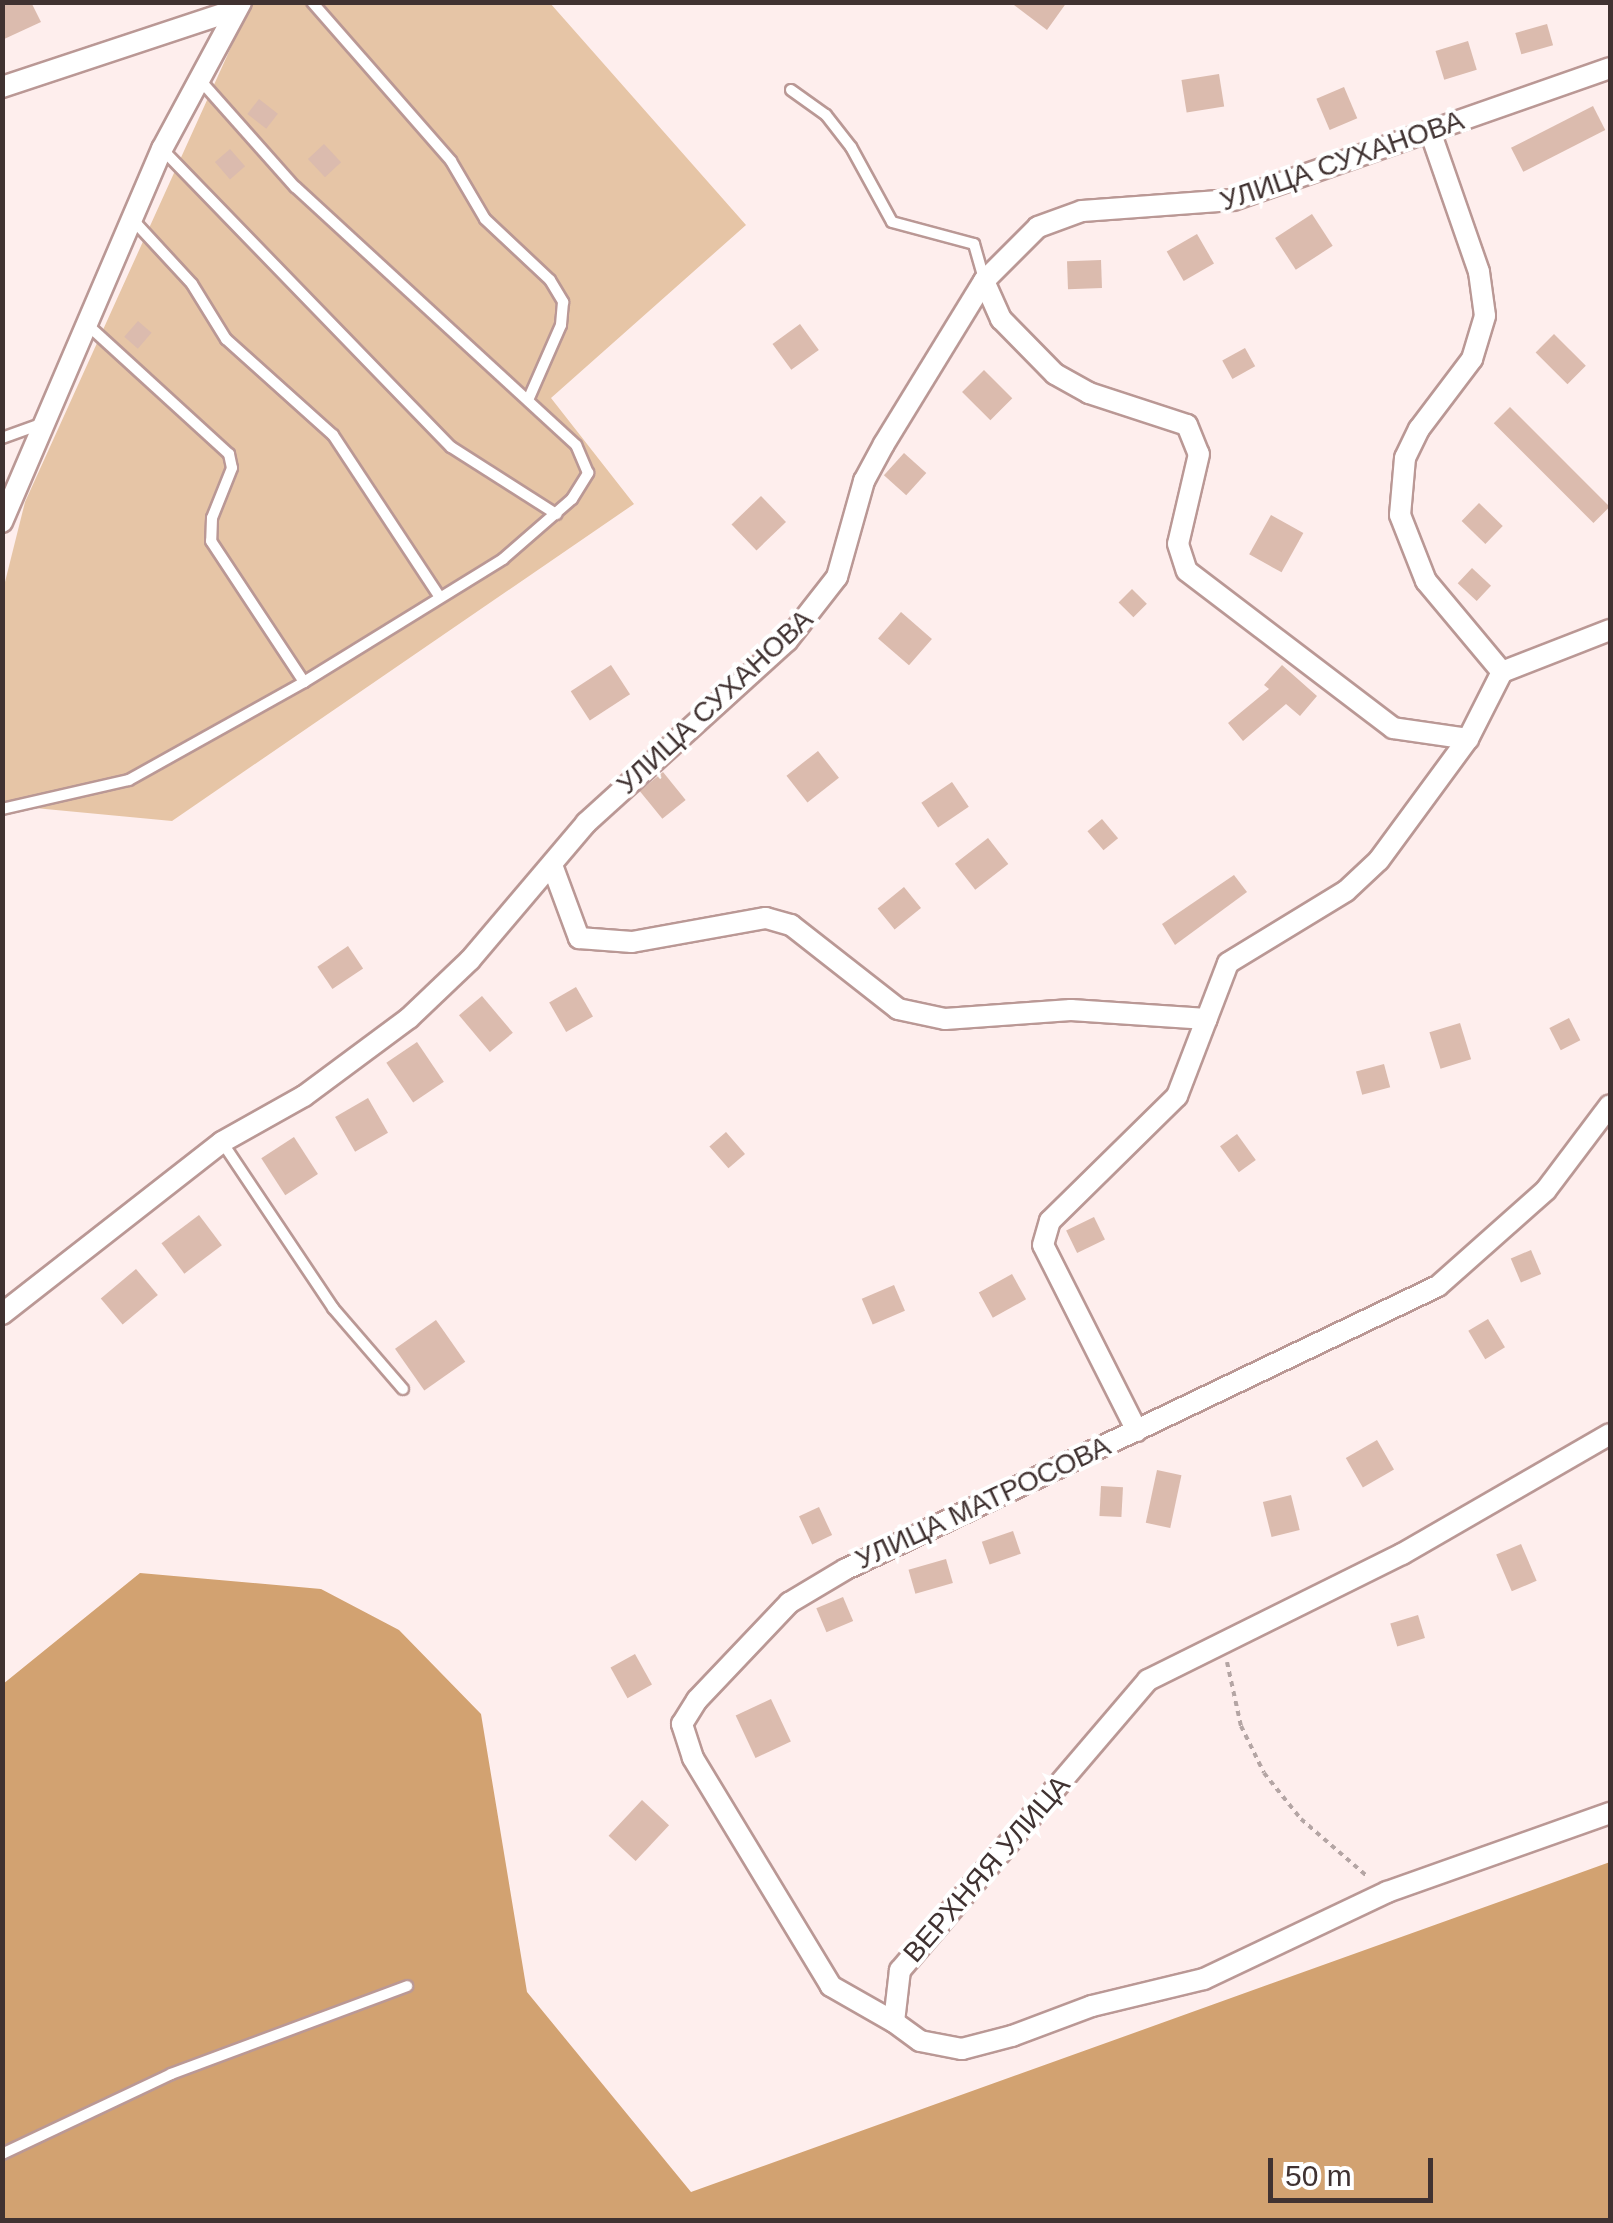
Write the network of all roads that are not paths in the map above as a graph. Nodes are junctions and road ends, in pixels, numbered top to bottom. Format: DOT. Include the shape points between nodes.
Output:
graph roads {
  1 [pos="312,2"];
  2 [pos="238,6"];
  3 [pos="1610,68"];
  4 [pos="199,79"];
  5 [pos="2,88"];
  6 [pos="791,90"];
  7 [pos="1430,134"];
  8 [pos="162,149"];
  9 [pos="132,220"];
  10 [pos="984,281"];
  11 [pos="91,328"];
  12 [pos="529,398"];
  13 [pos="50,420"];
  14 [pos="2,438"];
  15 [pos="556,514"];
  16 [pos="2,522"];
  17 [pos="440,597"];
  18 [pos="1610,630"];
  19 [pos="1502,672"];
  20 [pos="304,682"];
  21 [pos="1468,739"];
  22 [pos="2,809"];
  23 [pos="552,864"];
  24 [pos="1206,1019"];
  25 [pos="1610,1105"];
  26 [pos="222,1142"];
  27 [pos="2,1314"];
  28 [pos="402,1389"];
  29 [pos="1137,1431"];
  30 [pos="1610,1434"];
  31 [pos="1610,1813"];
  32 [pos="407,1986"];
  33 [pos="894,2022"];
  34 [pos="2,2154"];
  1 -- 12 [label="lane" via="450,161 486,219 550,280 563,302 561,325"];
  2 -- 4 [label="street"];
  2 -- 5 [label="street"];
  3 -- 7 [label="street, УЛИЦА СУХАНОВА"];
  4 -- 8 [label="street"];
  4 -- 12 [label="lane" via="294,186"];
  6 -- 10 [label="lane" via="826,115 851,146 892,222 974,244"];
  7 -- 10 [label="street, УЛИЦА СУХАНОВА" via="1211,206 1108,208 1060,217 1017,244"];
  7 -- 19 [label="street" via="1478,272 1485,316 1472,359 1418,429 1405,458 1400,515 1426,581"];
  8 -- 9 [label="street"];
  8 -- 15 [label="lane" via="451,447"];
  9 -- 11 [label="street"];
  9 -- 17 [label="lane" via="192,284 226,339 333,434"];
  10 -- 21 [label="street" via="1001,319 1054,374 1089,393 1187,425 1200,454 1178,544 1187,571 1393,728"];
  10 -- 23 [label="street, УЛИЦА СУХАНОВА" via="864,481 838,577 822,602 586,823"];
  11 -- 13 [label="street"];
  11 -- 20 [label="lane" via="229,454 232,468 210,541"];
  12 -- 15 [label="lane" via="587,460 583,486"];
  13 -- 14 [label="lane"];
  13 -- 16 [label="street"];
  15 -- 17 [label="lane" via="502,559"];
  17 -- 20 [label="lane"];
  18 -- 19 [label="street"];
  19 -- 21 [label="street"];
  20 -- 22 [label="lane" via="129,780"];
  21 -- 24 [label="street" via="1419,810 1357,880 1228,964"];
  23 -- 24 [label="street" via="579,938 632,942 766,918 791,925 898,1010 945,1020 1071,1010"];
  23 -- 26 [label="street, УЛИЦА СУХАНОВА" via="470,960 409,1018 304,1096"];
  24 -- 29 [label="street" via="1177,1096 1050,1221 1043,1245"];
  25 -- 29 [label="street, УЛИЦА МАТРОСОВА" via="1546,1190 1438,1286"];
  26 -- 27 [label="street, УЛИЦА СУХАНОВА"];
  26 -- 28 [label="lane" via="332,1308"];
  29 -- 33 [label="street, УЛИЦА МАТРОСОВА" via="1038,1472 789,1603 682,1724 693,1758 831,1986"];
  30 -- 33 [label="street, ВЕРХНЯЯ УЛИЦА" via="1402,1554 1221,1638 1148,1680 900,1970"];
  31 -- 33 [label="street" via="1387,1892 1204,1979 1092,2006 1012,2036 962,2049 920,2041"];
  32 -- 34 [label="lane" via="171,2074"];
}
